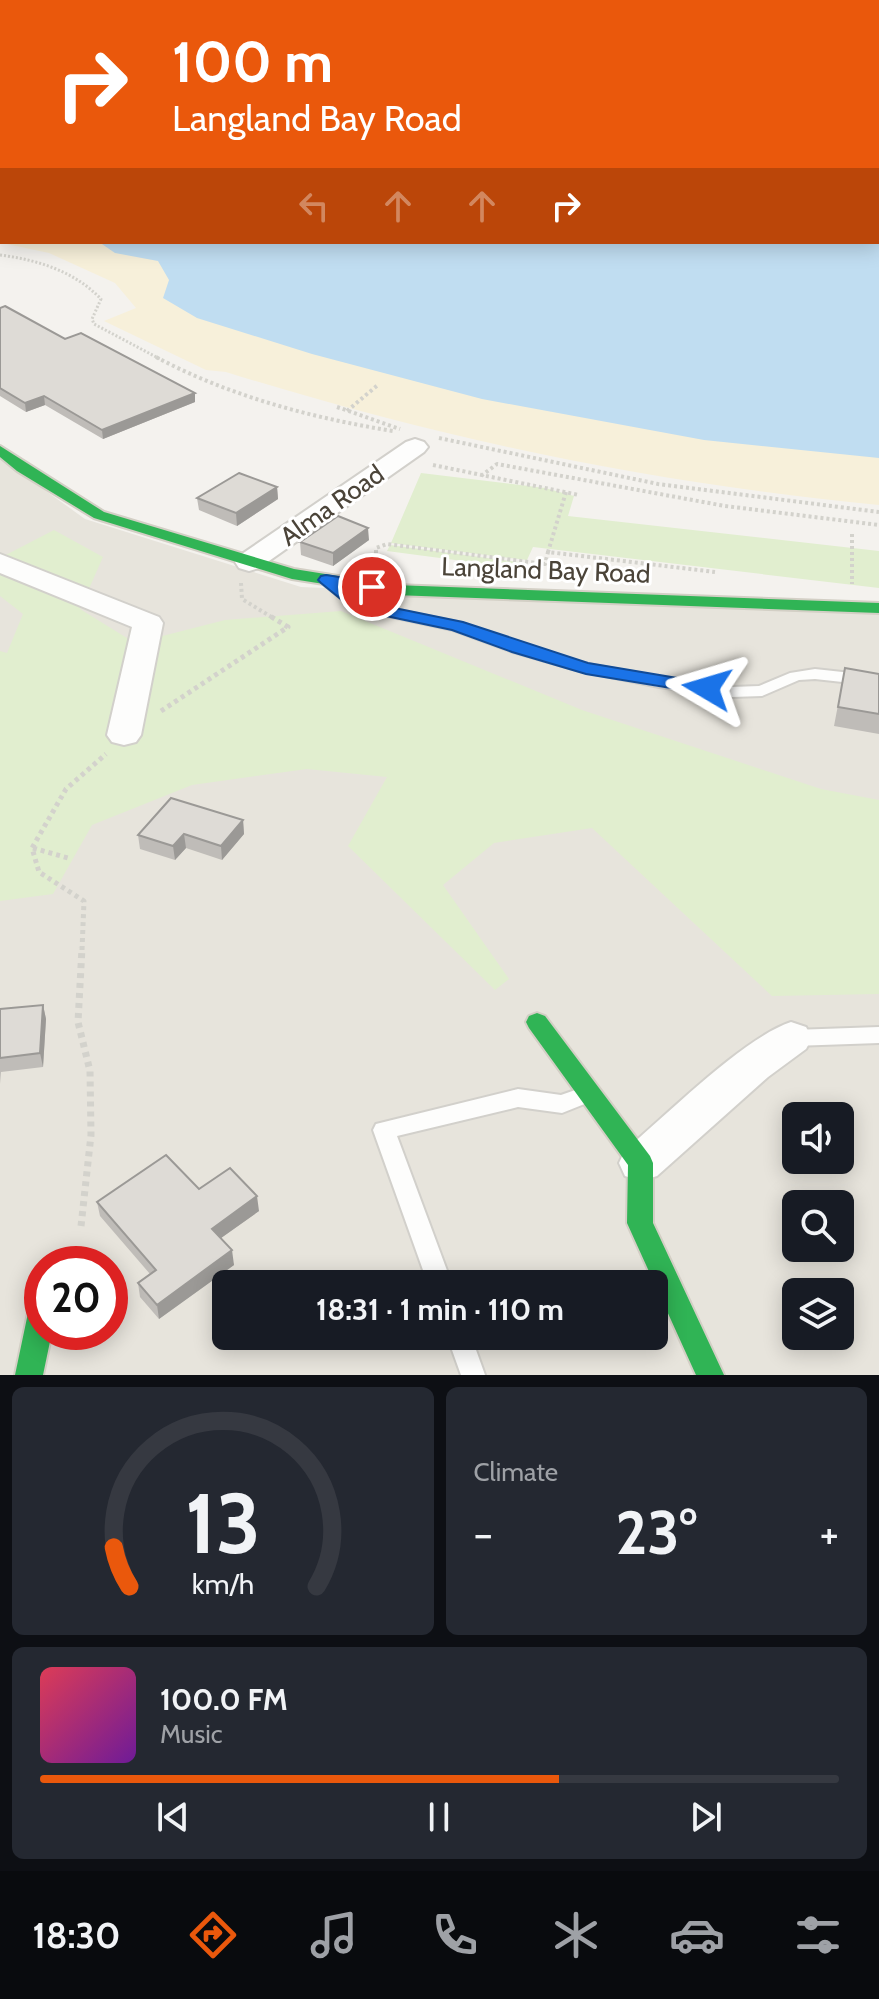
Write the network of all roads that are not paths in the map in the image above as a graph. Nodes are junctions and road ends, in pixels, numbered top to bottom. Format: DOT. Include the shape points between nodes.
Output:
graph roads {
  1 [pos="412,443"];
  2 [pos="0,450"];
  3 [pos="0,563"];
  4 [pos="244,574"];
  5 [pos="326,580"];
  6 [pos="879,608"];
  7 [pos="879,681"];
  8 [pos="120,740"];
  9 [pos="537,1022"];
  10 [pos="879,1035"];
  11 [pos="791,1038"];
  12 [pos="589,1093"];
  13 [pos="641,1163"];
  14 [pos="435,1270"];
  15 [pos="34,1350"];
  16 [pos="464,1350"];
  17 [pos="29,1375"];
  18 [pos="473,1375"];
  19 [pos="710,1375"];
  1 -- 4 [label="street, Alma Road"];
  2 -- 4 [label="street, Langland Bay Road" via="99,515"];
  3 -- 8 [label="street" via="148,623"];
  4 -- 5 [label="street, Langland Bay Road"];
  5 -- 6 [label="street, Langland Bay Road" via="394,590"];
  5 -- 7 [label="lane" via="359,606 457,626 586,668 659,682 732,692 762,691 815,674"];
  9 -- 12 [label="street"];
  10 -- 11 [label="lane"];
  11 -- 13 [label="street"];
  12 -- 13 [label="street"];
  12 -- 14 [label="lane" via="562,1104 518,1098 384,1130"];
  13 -- 19 [label="street" via="640,1223"];
  15 -- 17 [label="street"];
  16 -- 18 [label="lane"];
}
